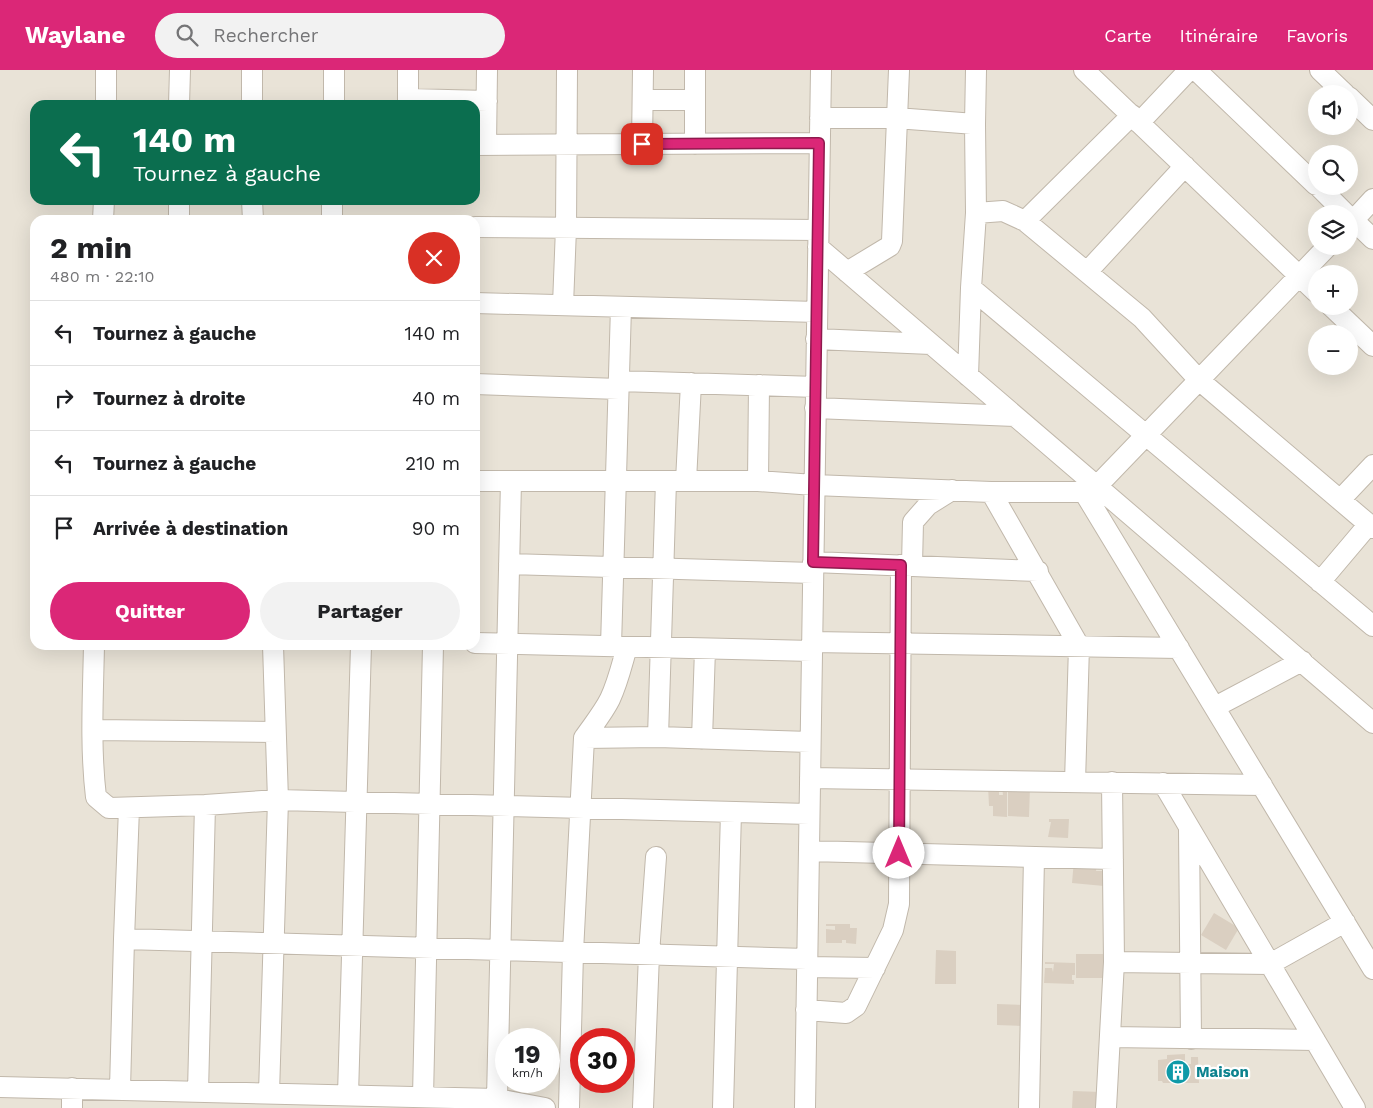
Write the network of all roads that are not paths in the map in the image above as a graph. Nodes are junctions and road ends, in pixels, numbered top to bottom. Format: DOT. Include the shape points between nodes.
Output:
graph roads {
  1 [pos="106,70"];
  2 [pos="180,70"];
  3 [pos="252,70"];
  4 [pos="334,70"];
  5 [pos="408,70"];
  6 [pos="487,70"];
  7 [pos="568,70"];
  8 [pos="643,70"];
  9 [pos="695,70"];
  10 [pos="820,70"];
  11 [pos="899,70"];
  12 [pos="976,70"];
  13 [pos="1084,70"];
  14 [pos="1189,70"];
  15 [pos="1196,70"];
  16 [pos="1320,70"];
  17 [pos="1336,85"];
  18 [pos="106,100"];
  19 [pos="179,100"];
  20 [pos="252,100"];
  21 [pos="334,100"];
  22 [pos="408,100"];
  23 [pos="642,100"];
  24 [pos="695,100"];
  25 [pos="480,101"];
  26 [pos="487,101"];
  27 [pos="1358,106"];
  28 [pos="820,118"];
  29 [pos="896,118"];
  30 [pos="1135,119"];
  31 [pos="1373,120"];
  32 [pos="975,124"];
  33 [pos="819,143"];
  34 [pos="566,144"];
  35 [pos="642,144"];
  36 [pos="695,144"];
  37 [pos="481,145"];
  38 [pos="1185,166"];
  39 [pos="1308,177"];
  40 [pos="1326,195"];
  41 [pos="1373,199"];
  42 [pos="1335,205"];
  43 [pos="1358,212"];
  44 [pos="976,213"];
  45 [pos="1025,221"];
  46 [pos="1358,226"];
  47 [pos="480,227"];
  48 [pos="566,228"];
  49 [pos="818,239"];
  50 [pos="1373,239"];
  51 [pos="1320,255"];
  52 [pos="847,272"];
  53 [pos="1087,272"];
  54 [pos="1300,276"];
  55 [pos="1308,284"];
  56 [pos="971,288"];
  57 [pos="480,303"];
  58 [pos="563,305"];
  59 [pos="621,307"];
  60 [pos="817,312"];
  61 [pos="1341,315"];
  62 [pos="816,339"];
  63 [pos="931,344"];
  64 [pos="1373,346"];
  65 [pos="968,376"];
  66 [pos="1199,380"];
  67 [pos="691,383"];
  68 [pos="480,384"];
  69 [pos="619,385"];
  70 [pos="759,385"];
  71 [pos="816,386"];
  72 [pos="815,408"];
  73 [pos="1015,416"];
  74 [pos="1146,435"];
  75 [pos="1373,465"];
  76 [pos="480,481"];
  77 [pos="511,481"];
  78 [pos="616,481"];
  79 [pos="666,481"];
  80 [pos="686,481"];
  81 [pos="758,482"];
  82 [pos="814,485"];
  83 [pos="1091,489"];
  84 [pos="952,490"];
  85 [pos="991,492"];
  86 [pos="1340,500"];
  87 [pos="1371,526"];
  88 [pos="509,564"];
  89 [pos="907,565"];
  90 [pos="613,567"];
  91 [pos="813,567"];
  92 [pos="663,568"];
  93 [pos="1038,571"];
  94 [pos="1320,582"];
  95 [pos="1373,626"];
  96 [pos="480,643"];
  97 [pos="900,643"];
  98 [pos="507,644"];
  99 [pos="812,646"];
  100 [pos="1079,646"];
  101 [pos="619,647"];
  102 [pos="661,648"];
  103 [pos="1178,648"];
  104 [pos="705,649"];
  105 [pos="94,650"];
  106 [pos="273,650"];
  107 [pos="361,650"];
  108 [pos="433,650"];
  109 [pos="1302,661"];
  110 [pos="1215,707"];
  111 [pos="1373,723"];
  112 [pos="93,730"];
  113 [pos="275,732"];
  114 [pos="584,738"];
  115 [pos="658,738"];
  116 [pos="702,738"];
  117 [pos="810,742"];
  118 [pos="810,778"];
  119 [pos="900,779"];
  120 [pos="1076,782"];
  121 [pos="1112,782"];
  122 [pos="1163,783"];
  123 [pos="1262,785"];
  124 [pos="278,800"];
  125 [pos="357,802"];
  126 [pos="429,804"];
  127 [pos="205,805"];
  128 [pos="504,806"];
  129 [pos="129,808"];
  130 [pos="580,808"];
  131 [pos="731,812"];
  132 [pos="809,814"];
  133 [pos="1189,828"];
  134 [pos="809,851"];
  135 [pos="899,853"];
  136 [pos="1034,857"];
  137 [pos="656,858"];
  138 [pos="1113,859"];
  139 [pos="1345,922"];
  140 [pos="124,939"];
  141 [pos="201,942"];
  142 [pos="274,944"];
  143 [pos="353,946"];
  144 [pos="426,948"];
  145 [pos="500,950"];
  146 [pos="573,952"];
  147 [pos="649,954"];
  148 [pos="728,956"];
  149 [pos="1114,962"];
  150 [pos="807,963"];
  151 [pos="1191,964"];
  152 [pos="1270,964"];
  153 [pos="875,968"];
  154 [pos="1373,969"];
  155 [pos="806,1010"];
  156 [pos="1110,1037"];
  157 [pos="1191,1039"];
  158 [pos="1315,1040"];
  159 [pos="0,1088"];
  160 [pos="120,1090"];
  161 [pos="198,1092"];
  162 [pos="269,1093"];
  163 [pos="348,1095"];
  164 [pos="72,1098"];
  165 [pos="320,1101"];
  166 [pos="426,1101"];
  167 [pos="370,1102"];
  168 [pos="504,1103"];
  169 [pos="545,1108"];
  170 [pos="569,1108"];
  171 [pos="643,1108"];
  172 [pos="724,1108"];
  173 [pos="805,1108"];
  174 [pos="1029,1108"];
  175 [pos="1106,1108"];
  176 [pos="1355,1108"];
  1 -- 18 [label="street"];
  2 -- 19 [label="street"];
  3 -- 20 [label="street"];
  4 -- 21 [label="street"];
  5 -- 22 [label="street"];
  6 -- 26 [label="street"];
  7 -- 34 [label="street"];
  8 -- 23 [label="street"];
  9 -- 24 [label="street"];
  10 -- 28 [label="street"];
  11 -- 29 [label="street"];
  12 -- 32 [label="street"];
  13 -- 30 [label="street"];
  14 -- 30 [label="street"];
  15 -- 39 [label="street"];
  16 -- 17 [label="street"];
  23 -- 24 [label="street"];
  23 -- 35 [label="street"];
  24 -- 36 [label="street"];
  25 -- 26 [label="street"];
  26 -- 37 [label="street"];
  27 -- 31 [label="street"];
  28 -- 29 [label="street"];
  28 -- 33 [label="street"];
  29 -- 32 [label="street"];
  29 -- 52 [label="street" via="892,241 890,246"];
  30 -- 38 [label="street"];
  30 -- 45 [label="street"];
  32 -- 44 [label="street"];
  33 -- 36 [label="street"];
  33 -- 49 [label="street"];
  34 -- 35 [label="street"];
  34 -- 37 [label="street"];
  34 -- 48 [label="street"];
  35 -- 36 [label="street"];
  38 -- 53 [label="street"];
  38 -- 54 [label="street"];
  40 -- 42 [label="street"];
  41 -- 43 [label="street"];
  44 -- 45 [label="street" via="1004,212"];
  44 -- 56 [label="street"];
  45 -- 53 [label="street"];
  46 -- 50 [label="street"];
  47 -- 48 [label="street"];
  48 -- 49 [label="street"];
  48 -- 58 [label="street"];
  49 -- 52 [label="street"];
  49 -- 60 [label="street"];
  51 -- 54 [label="street"];
  52 -- 63 [label="street"];
  53 -- 66 [label="street" via="1142,318"];
  54 -- 55 [label="street"];
  54 -- 66 [label="street"];
  56 -- 65 [label="street"];
  56 -- 74 [label="street"];
  57 -- 58 [label="street"];
  58 -- 59 [label="street"];
  59 -- 60 [label="street"];
  59 -- 69 [label="street"];
  60 -- 62 [label="street"];
  61 -- 64 [label="street"];
  62 -- 63 [label="street"];
  62 -- 71 [label="street"];
  63 -- 65 [label="street"];
  65 -- 73 [label="street"];
  66 -- 74 [label="street"];
  66 -- 86 [label="street"];
  67 -- 69 [label="street"];
  67 -- 70 [label="street"];
  67 -- 80 [label="street"];
  68 -- 69 [label="street"];
  69 -- 78 [label="street"];
  70 -- 71 [label="street"];
  70 -- 81 [label="street"];
  71 -- 72 [label="street"];
  72 -- 73 [label="street"];
  72 -- 82 [label="street"];
  73 -- 83 [label="street"];
  74 -- 83 [label="street"];
  74 -- 94 [label="street"];
  75 -- 86 [label="street"];
  76 -- 77 [label="street"];
  77 -- 78 [label="street"];
  77 -- 88 [label="street"];
  78 -- 79 [label="street"];
  78 -- 90 [label="street"];
  79 -- 80 [label="street"];
  79 -- 92 [label="street"];
  80 -- 81 [label="street"];
  81 -- 82 [label="street"];
  82 -- 84 [label="street"];
  82 -- 91 [label="street"];
  83 -- 85 [label="street"];
  83 -- 103 [label="street"];
  83 -- 109 [label="street"];
  84 -- 85 [label="street"];
  84 -- 89 [label="street" via="928,505 913,522"];
  85 -- 93 [label="street"];
  86 -- 87 [label="street"];
  87 -- 94 [label="street"];
  88 -- 90 [label="street"];
  88 -- 98 [label="street"];
  89 -- 91 [label="street"];
  89 -- 93 [label="street"];
  89 -- 97 [label="street"];
  90 -- 92 [label="street"];
  90 -- 101 [label="street"];
  91 -- 92 [label="street"];
  91 -- 99 [label="street"];
  92 -- 102 [label="street"];
  93 -- 100 [label="street"];
  94 -- 95 [label="street"];
  96 -- 98 [label="street"];
  97 -- 99 [label="street"];
  97 -- 100 [label="street"];
  97 -- 119 [label="street"];
  98 -- 101 [label="street"];
  98 -- 128 [label="street"];
  99 -- 104 [label="street"];
  99 -- 117 [label="street"];
  100 -- 103 [label="street"];
  100 -- 120 [label="street"];
  101 -- 102 [label="street"];
  101 -- 114 [label="street" via="618,679 601,715"];
  102 -- 104 [label="street"];
  102 -- 115 [label="street"];
  103 -- 110 [label="street"];
  104 -- 116 [label="street"];
  105 -- 112 [label="street"];
  106 -- 113 [label="street"];
  107 -- 125 [label="street"];
  108 -- 126 [label="street"];
  109 -- 110 [label="street"];
  109 -- 111 [label="street"];
  110 -- 123 [label="street"];
  112 -- 113 [label="street"];
  112 -- 129 [label="street" via="96,798 109,808"];
  113 -- 124 [label="street"];
  114 -- 115 [label="street"];
  114 -- 130 [label="street"];
  115 -- 116 [label="street"];
  116 -- 117 [label="street"];
  117 -- 118 [label="street"];
  118 -- 119 [label="street"];
  118 -- 132 [label="street"];
  119 -- 120 [label="street"];
  119 -- 135 [label="street"];
  120 -- 121 [label="street"];
  121 -- 122 [label="street"];
  121 -- 138 [label="street"];
  122 -- 123 [label="street"];
  122 -- 133 [label="street"];
  123 -- 139 [label="street"];
  124 -- 125 [label="street"];
  124 -- 127 [label="street"];
  124 -- 142 [label="street"];
  125 -- 126 [label="street"];
  125 -- 143 [label="street"];
  126 -- 128 [label="street"];
  126 -- 144 [label="street"];
  127 -- 129 [label="street"];
  127 -- 141 [label="street"];
  128 -- 130 [label="street"];
  128 -- 145 [label="street"];
  129 -- 140 [label="street"];
  130 -- 131 [label="street"];
  130 -- 146 [label="street"];
  131 -- 132 [label="street"];
  131 -- 148 [label="street"];
  132 -- 134 [label="street"];
  133 -- 151 [label="street"];
  133 -- 152 [label="street"];
  134 -- 135 [label="street"];
  134 -- 150 [label="street"];
  135 -- 136 [label="street"];
  135 -- 153 [label="street" via="899,904 893,930"];
  136 -- 138 [label="street"];
  136 -- 174 [label="street"];
  137 -- 147 [label="street"];
  138 -- 149 [label="street"];
  139 -- 152 [label="street"];
  139 -- 154 [label="street"];
  140 -- 141 [label="street"];
  140 -- 160 [label="street"];
  141 -- 142 [label="street"];
  141 -- 161 [label="street"];
  142 -- 143 [label="street"];
  142 -- 162 [label="street"];
  143 -- 144 [label="street"];
  143 -- 163 [label="street"];
  144 -- 145 [label="street"];
  144 -- 166 [label="street"];
  145 -- 146 [label="street"];
  145 -- 168 [label="street"];
  146 -- 147 [label="street"];
  146 -- 170 [label="street"];
  147 -- 148 [label="street"];
  147 -- 171 [label="street"];
  148 -- 150 [label="street"];
  148 -- 172 [label="street"];
  149 -- 151 [label="street"];
  149 -- 156 [label="street"];
  150 -- 153 [label="street"];
  150 -- 155 [label="street"];
  151 -- 152 [label="street"];
  151 -- 157 [label="street"];
  152 -- 158 [label="street"];
  153 -- 155 [label="street" via="856,1006 846,1013"];
  155 -- 173 [label="street"];
  156 -- 157 [label="street"];
  156 -- 175 [label="street"];
  157 -- 158 [label="street"];
  158 -- 176 [label="street"];
  159 -- 164 [label="street"];
  160 -- 161 [label="street"];
  160 -- 164 [label="street"];
  161 -- 162 [label="street"];
  162 -- 165 [label="street"];
  163 -- 165 [label="street"];
  163 -- 167 [label="street"];
  166 -- 167 [label="street"];
  166 -- 168 [label="street"];
  168 -- 169 [label="street"];
}
